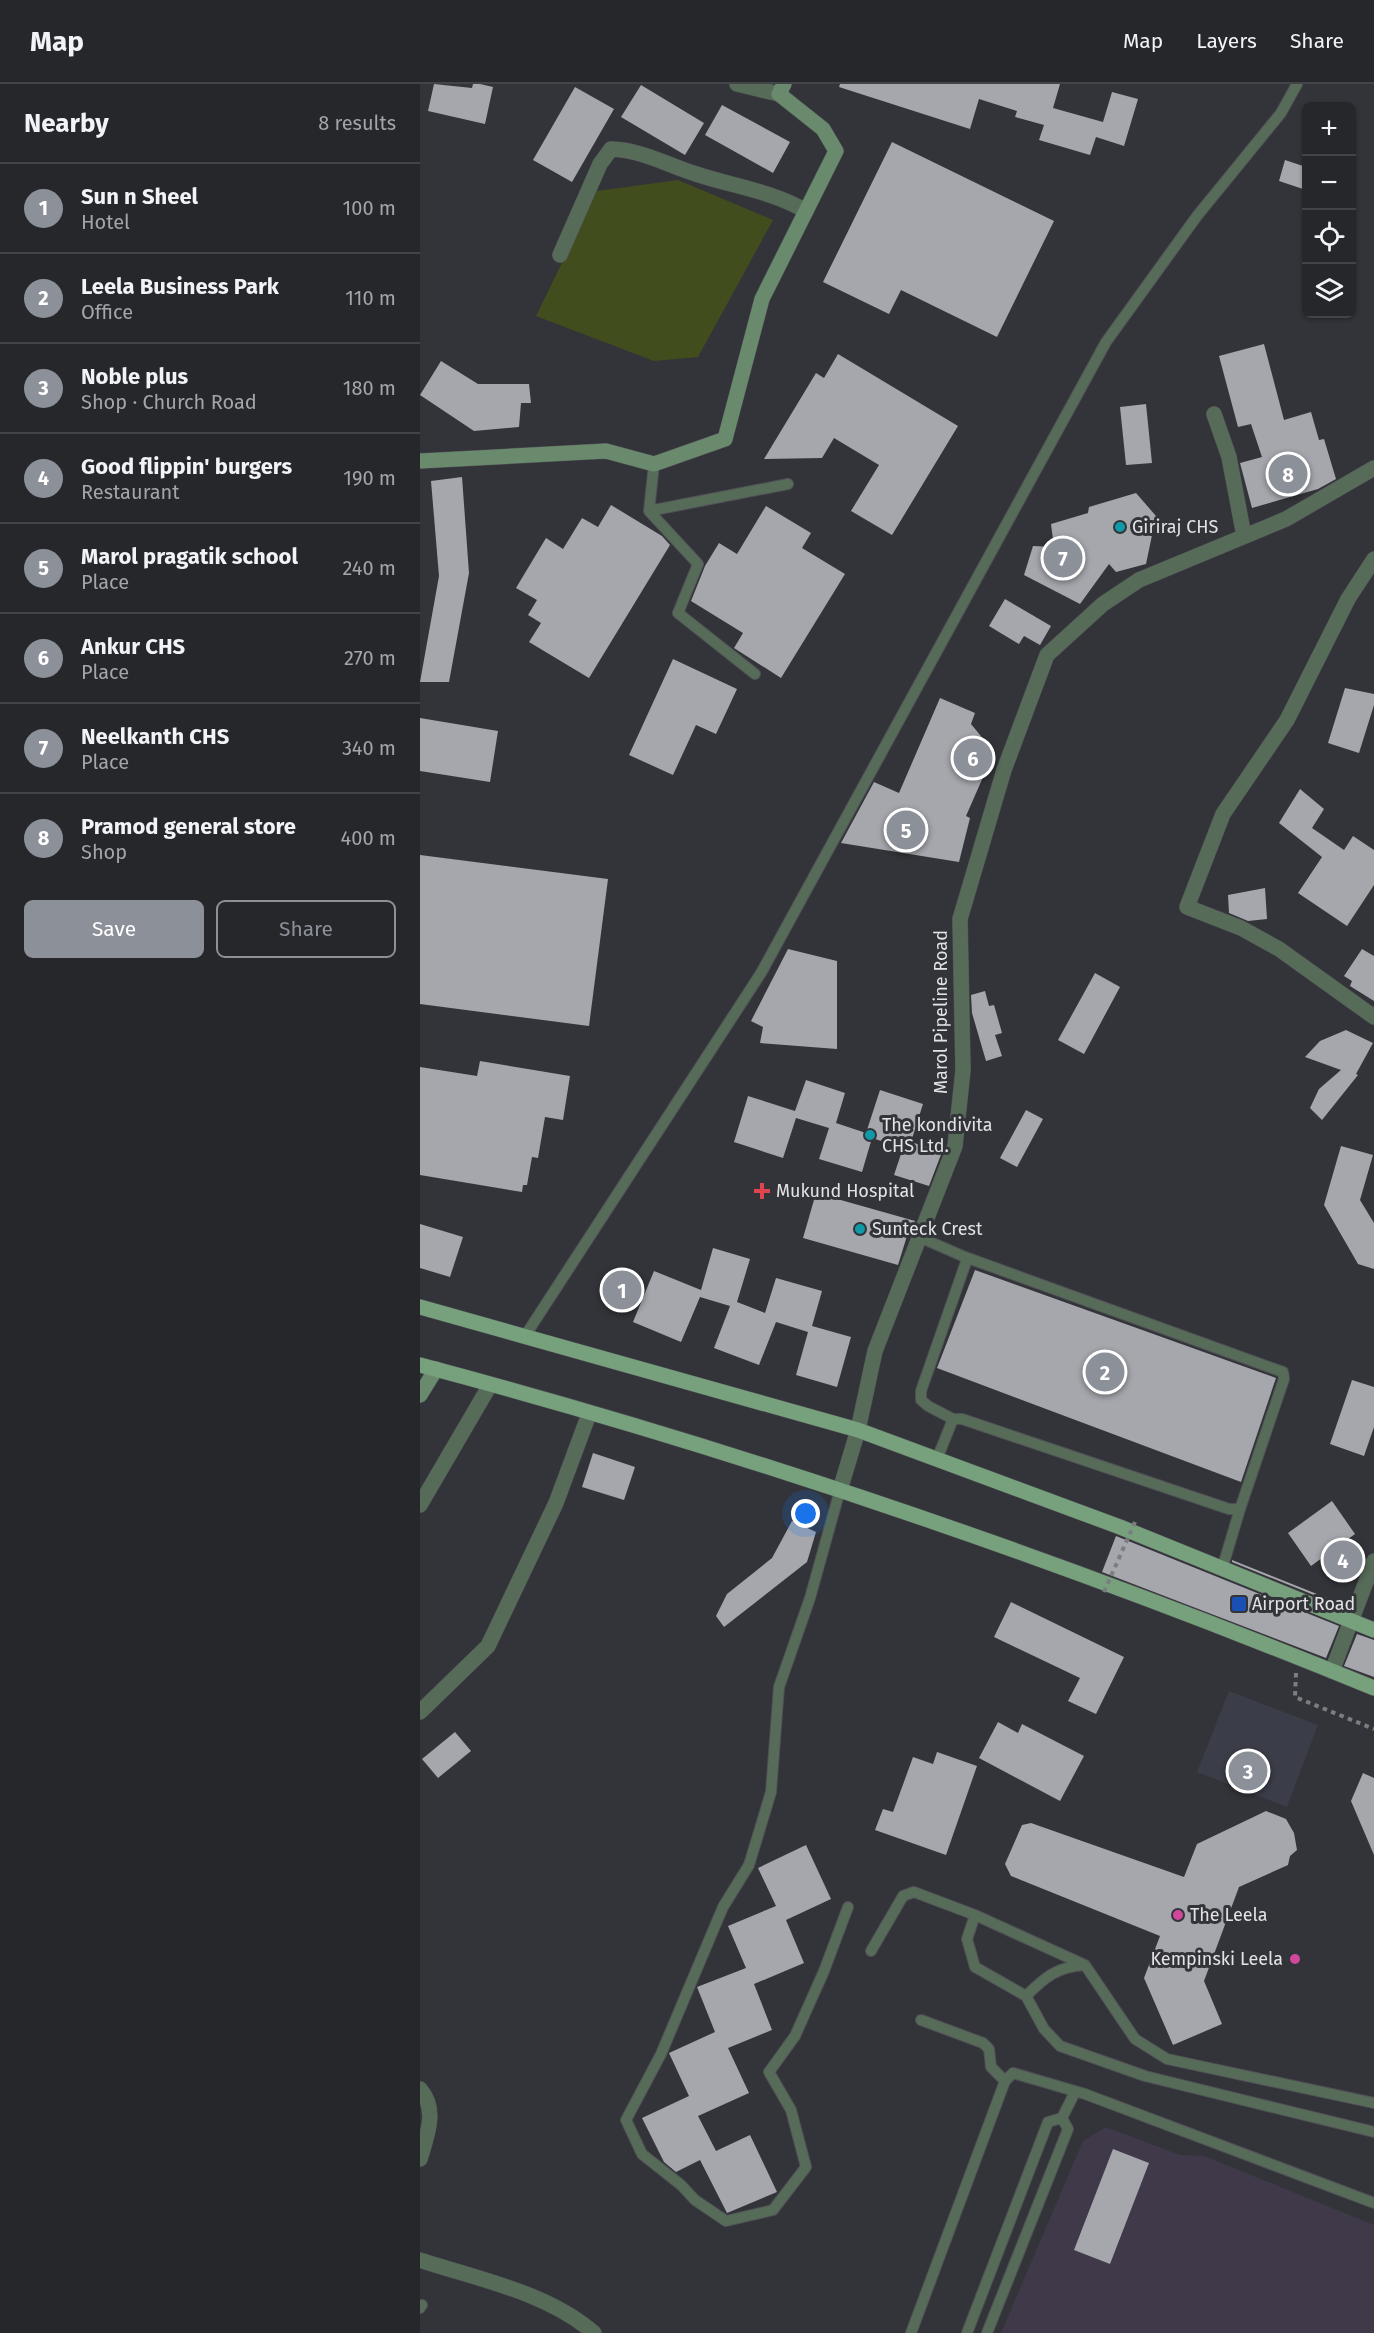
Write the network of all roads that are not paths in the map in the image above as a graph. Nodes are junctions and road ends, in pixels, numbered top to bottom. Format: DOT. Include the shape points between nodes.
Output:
graph roads {
  1 [pos="737,84"];
  2 [pos="1297,84"];
  3 [pos="782,89"];
  4 [pos="806,211"];
  5 [pos="560,255"];
  6 [pos="1214,414"];
  7 [pos="420,461"];
  8 [pos="654,464"];
  9 [pos="1374,468"];
  10 [pos="788,484"];
  11 [pos="649,511"];
  12 [pos="1244,536"];
  13 [pos="1374,559"];
  14 [pos="755,674"];
  15 [pos="1374,1017"];
  16 [pos="919,1237"];
  17 [pos="965,1257"];
  18 [pos="420,1307"];
  19 [pos="525,1336"];
  20 [pos="420,1365"];
  21 [pos="436,1370"];
  22 [pos="490,1385"];
  23 [pos="420,1395"];
  24 [pos="589,1414"];
  25 [pos="953,1419"];
  26 [pos="858,1430"];
  27 [pos="937,1459"];
  28 [pos="840,1490"];
  29 [pos="420,1505"];
  30 [pos="1240,1509"];
  31 [pos="1374,1561"];
  32 [pos="1222,1569"];
  33 [pos="1351,1621"];
  34 [pos="1374,1630"];
  35 [pos="1332,1671"];
  36 [pos="1374,1688"];
  37 [pos="420,1712"];
  38 [pos="848,1906"];
  39 [pos="975,1915"];
  40 [pos="871,1951"];
  41 [pos="1086,1965"];
  42 [pos="1026,1996"];
  43 [pos="921,2020"];
  44 [pos="1005,2081"];
  45 [pos="420,2089"];
  46 [pos="1075,2092"];
  47 [pos="1374,2103"];
  48 [pos="1062,2118"];
  49 [pos="1374,2133"];
  50 [pos="420,2158"];
  51 [pos="1374,2203"];
  52 [pos="420,2260"];
  53 [pos="992,2269"];
  54 [pos="1009,2277"];
  55 [pos="594,2333"];
  56 [pos="911,2333"];
  57 [pos="967,2333"];
  58 [pos="987,2333"];
  1 -- 3 [label="street"];
  2 -- 19 [label="lane" via="1281,113 1197,216 1106,342 761,973"];
  3 -- 4 [label="street" via="824,129 836,151"];
  4 -- 5 [label="street" via="789,201 695,174 632,150 611,149 600,164"];
  4 -- 8 [label="street" via="762,299 725,439"];
  6 -- 12 [label="street" via="1229,456"];
  7 -- 8 [label="street" via="606,451"];
  8 -- 11 [label="lane"];
  9 -- 12 [label="street, Marol Pipeline Road" via="1286,519"];
  10 -- 11 [label="lane"];
  11 -- 14 [label="lane" via="698,564 678,613"];
  12 -- 16 [label="street, Marol Pipeline Road" via="1139,580 1103,604 1047,655 1004,770 960,919 963,1070 955,1146"];
  13 -- 15 [label="street" via="1348,599 1287,720 1223,814 1187,907 1241,928 1279,949"];
  16 -- 17 [label="lane"];
  16 -- 26 [label="street, Marol Pipeline Road" via="875,1351"];
  17 -- 25 [label="lane" via="921,1391 921,1400"];
  17 -- 30 [label="lane" via="1283,1372 1284,1379"];
  18 -- 19 [label="main road"];
  19 -- 26 [label="main road"];
  20 -- 21 [label="main road"];
  21 -- 22 [label="main road"];
  21 -- 23 [label="street"];
  22 -- 24 [label="main road"];
  22 -- 29 [label="street"];
  24 -- 28 [label="main road"];
  24 -- 37 [label="street" via="556,1503 488,1646"];
  25 -- 27 [label="lane"];
  25 -- 30 [label="lane" via="974,1422 1229,1509"];
  26 -- 27 [label="main road"];
  26 -- 28 [label="street, Marol Pipeline Road"];
  27 -- 32 [label="main road"];
  28 -- 35 [label="main road" via="1099,1580"];
  28 -- 38 [label="lane" via="810,1598 779,1687 771,1792 749,1865 723,1906 661,2054 626,2120 642,2154 726,2221 773,2210 806,2167 791,2109 769,2072 795,2036"];
  30 -- 32 [label="lane"];
  31 -- 33 [label="street"];
  32 -- 33 [label="main road"];
  33 -- 34 [label="main road"];
  33 -- 35 [label="street"];
  35 -- 36 [label="main road"];
  39 -- 40 [label="lane" via="914,1892 903,1896"];
  39 -- 41 [label="lane"];
  39 -- 42 [label="lane" via="967,1939 975,1967"];
  41 -- 42 [label="lane" via="1064,1967"];
  41 -- 47 [label="lane" via="1135,2039 1167,2059"];
  42 -- 49 [label="lane" via="1044,2029 1060,2046 1145,2076"];
  43 -- 44 [label="lane" via="983,2043 989,2049 992,2067"];
  44 -- 46 [label="lane" via="1013,2073"];
  44 -- 56 [label="lane"];
  45 -- 50 [label="street" via="426,2096 432,2121"];
  46 -- 48 [label="lane"];
  46 -- 51 [label="lane"];
  48 -- 53 [label="lane" via="1048,2122"];
  48 -- 54 [label="lane" via="1068,2129"];
  52 -- 55 [label="street" via="533,2298 566,2312"];
  53 -- 54 [label="lane"];
  53 -- 57 [label="lane"];
  54 -- 58 [label="lane"];
}
